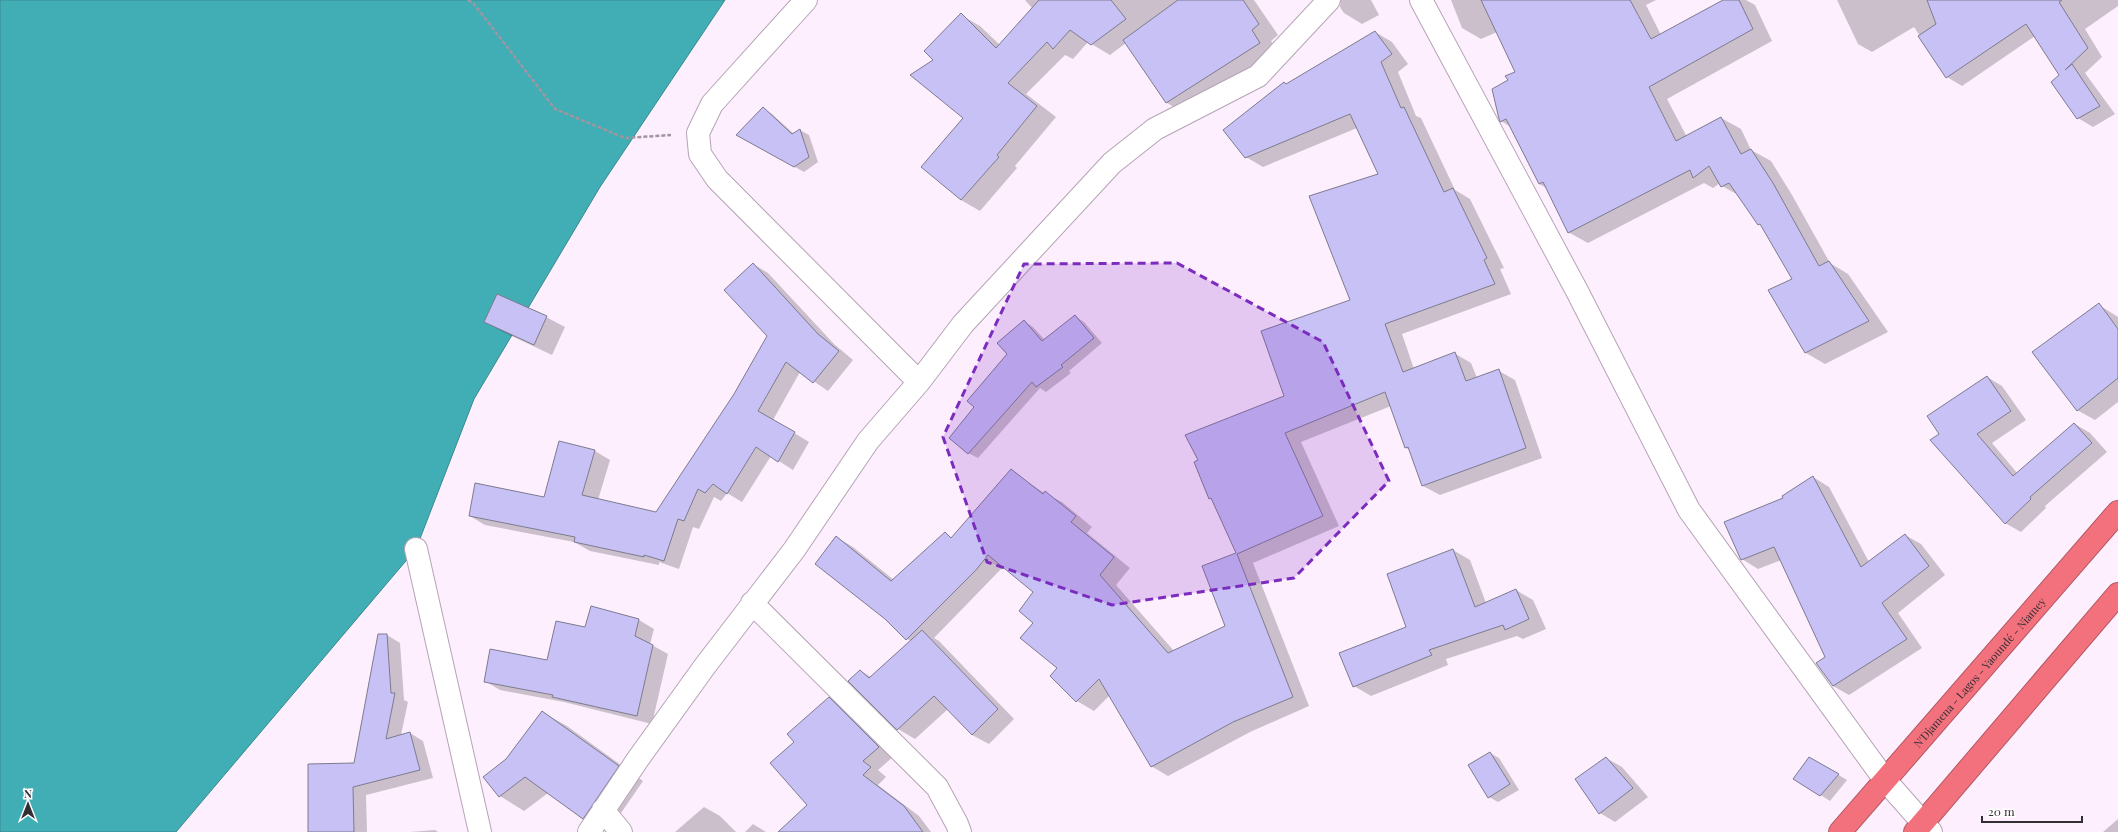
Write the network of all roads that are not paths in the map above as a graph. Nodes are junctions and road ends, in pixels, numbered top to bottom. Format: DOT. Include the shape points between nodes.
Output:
graph roads {
  1 [pos="806,0"];
  2 [pos="1329,0"];
  3 [pos="1421,0"];
  4 [pos="919,382"];
  5 [pos="2118,512"];
  6 [pos="416,549"];
  7 [pos="2118,594"];
  8 [pos="752,604"];
  9 [pos="1885,780"];
  10 [pos="603,810"];
  11 [pos="1923,829"];
  12 [pos="480,832"];
  13 [pos="589,832"];
  14 [pos="621,832"];
  15 [pos="960,832"];
  16 [pos="1840,832"];
  1 -- 4 [label="street" via="712,104 698,133 700,154 717,179"];
  2 -- 4 [label="street" via="1258,76 1155,129 1112,163 963,324"];
  3 -- 9 [label="street" via="1577,291 1689,510"];
  4 -- 8 [label="street" via="868,441 794,550"];
  5 -- 9 [label="highway, N'Djamena - Lagos - Yaoundé - Niamey"];
  6 -- 12 [label="street"];
  7 -- 11 [label="highway"];
  8 -- 10 [label="street"];
  8 -- 15 [label="street" via="937,787"];
  9 -- 11 [label="street"];
  9 -- 16 [label="highway, N'Djamena - Lagos - Yaoundé - Niamey"];
  10 -- 13 [label="street"];
  10 -- 14 [label="street"];
}
